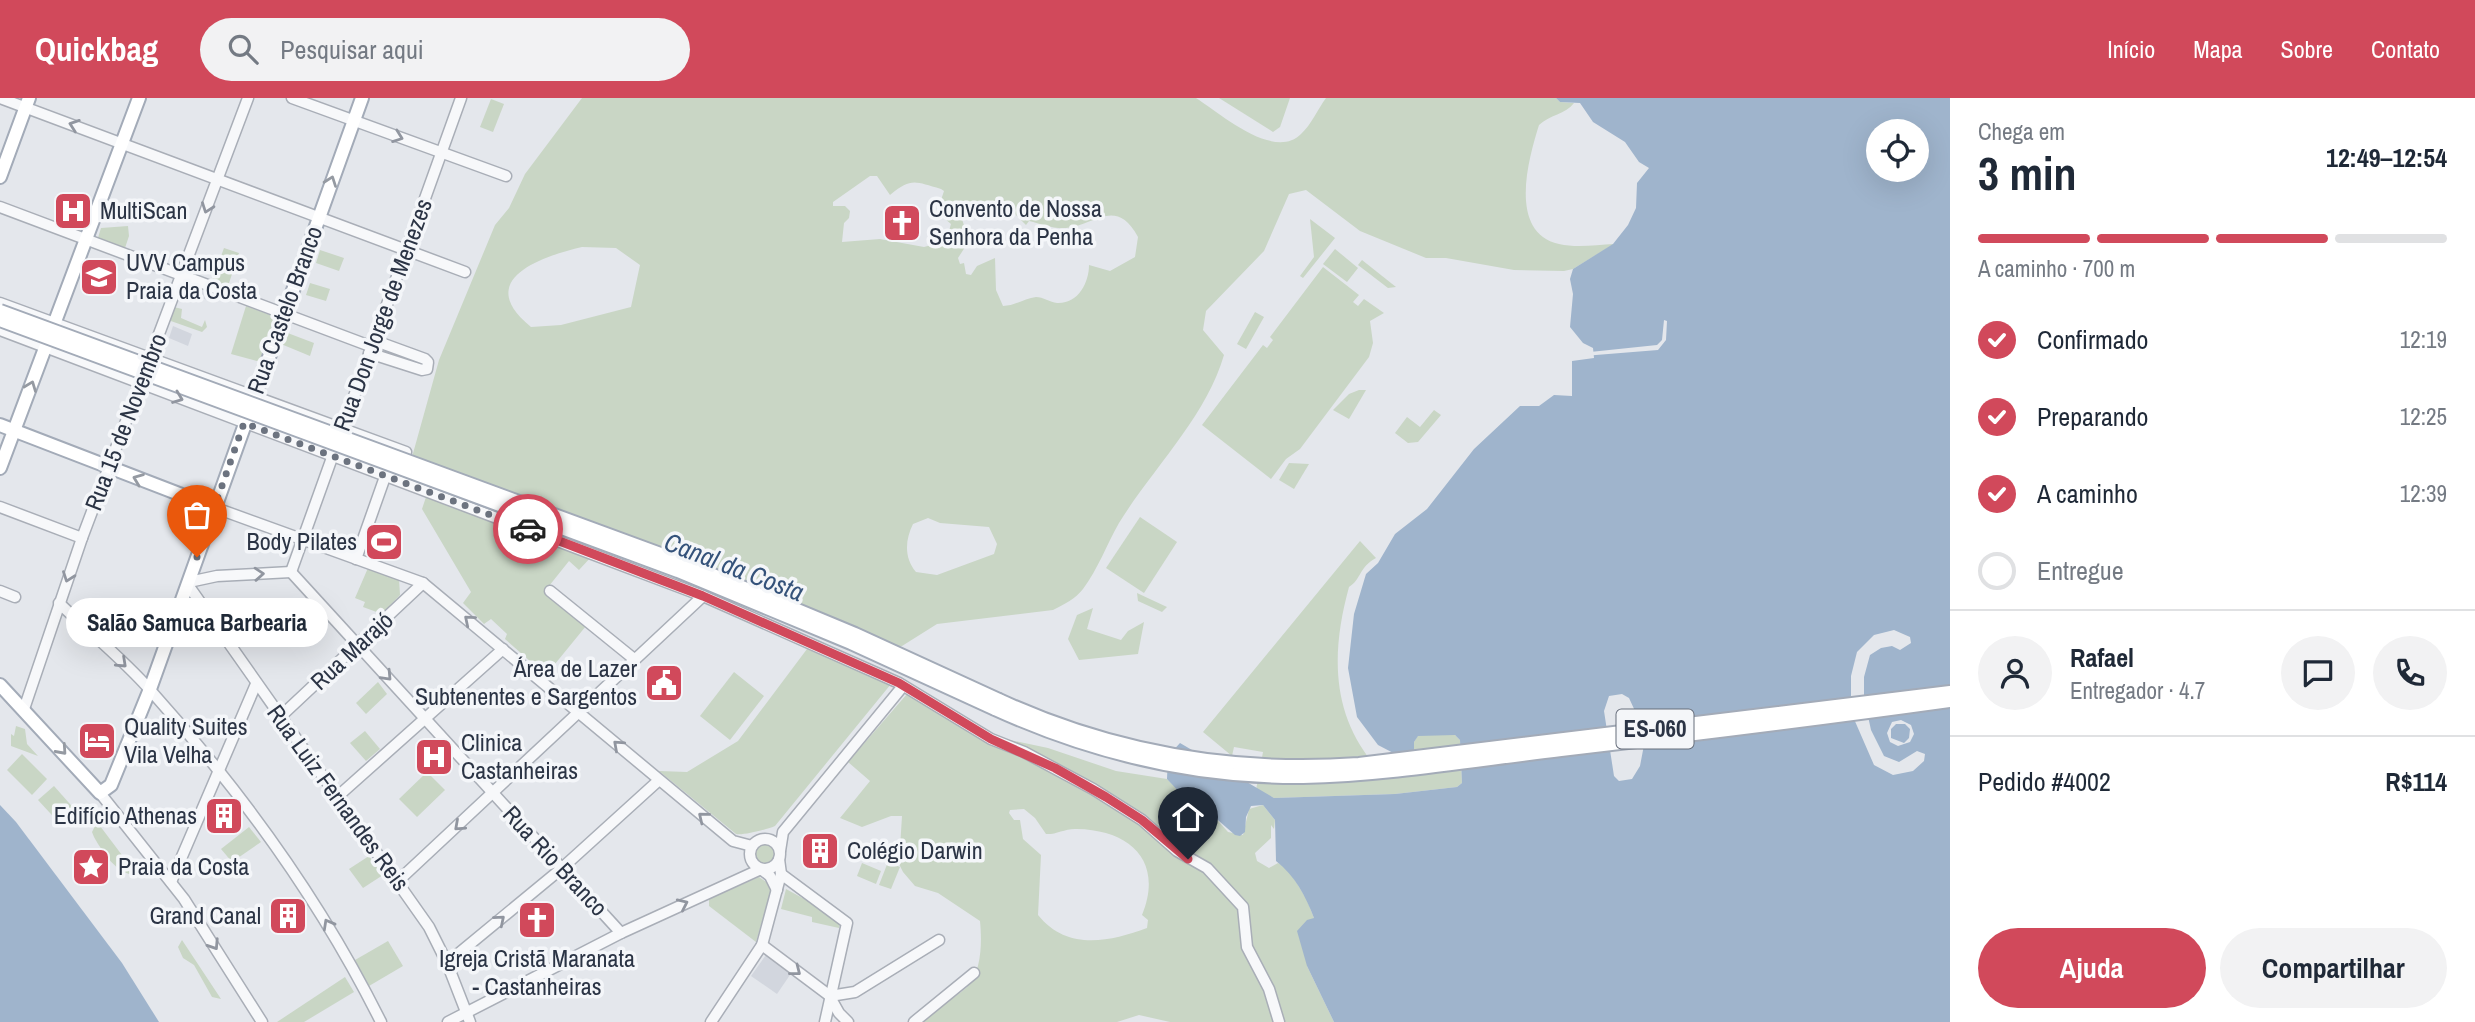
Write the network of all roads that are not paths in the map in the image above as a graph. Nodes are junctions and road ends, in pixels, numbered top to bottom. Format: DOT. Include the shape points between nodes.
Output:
graph roads {
  1 [pos="0,98"];
  2 [pos="139,98"];
  3 [pos="248,98"];
  4 [pos="292,98"];
  5 [pos="362,98"];
  6 [pos="461,98"];
  7 [pos="27,103"];
  8 [pos="353,121"];
  9 [pos="123,142"];
  10 [pos="443,153"];
  11 [pos="506,176"];
  12 [pos="0,177"];
  13 [pos="218,178"];
  14 [pos="0,207"];
  15 [pos="319,216"];
  16 [pos="86,240"];
  17 [pos="407,251"];
  18 [pos="465,272"];
  19 [pos="182,275"];
  20 [pos="0,303"];
  21 [pos="0,311"];
  22 [pos="284,315"];
  23 [pos="0,320"];
  24 [pos="55,326"];
  25 [pos="0,330"];
  26 [pos="47,344"];
  27 [pos="371,346"];
  28 [pos="403,352"];
  29 [pos="150,360"];
  30 [pos="399,363"];
  31 [pos="143,379"];
  32 [pos="249,408"];
  33 [pos="0,425"];
  34 [pos="339,430"];
  35 [pos="15,431"];
  36 [pos="332,451"];
  37 [pos="406,452"];
  38 [pos="0,468"];
  39 [pos="110,468"];
  40 [pos="386,474"];
  41 [pos="0,507"];
  42 [pos="213,507"];
  43 [pos="82,538"];
  44 [pos="303,540"];
  45 [pos="356,559"];
  46 [pos="291,572"];
  47 [pos="188,583"];
  48 [pos="424,583"];
  49 [pos="0,590"];
  50 [pos="550,591"];
  51 [pos="703,596"];
  52 [pos="15,597"];
  53 [pos="59,603"];
  54 [pos="359,646"];
  55 [pos="503,649"];
  56 [pos="634,659"];
  57 [pos="256,684"];
  58 [pos="0,685"];
  59 [pos="904,686"];
  60 [pos="150,689"];
  61 [pos="1950,692"];
  62 [pos="1950,701"];
  63 [pos="24,709"];
  64 [pos="578,710"];
  65 [pos="280,717"];
  66 [pos="425,717"];
  67 [pos="219,772"];
  68 [pos="657,781"];
  69 [pos="100,793"];
  70 [pos="493,794"];
  71 [pos="337,797"];
  72 [pos="782,834"];
  73 [pos="765,838"];
  74 [pos="752,846"];
  75 [pos="779,855"];
  76 [pos="561,869"];
  77 [pos="761,869"];
  78 [pos="782,874"];
  79 [pos="398,881"];
  80 [pos="171,882"];
  81 [pos="777,890"];
  82 [pos="621,933"];
  83 [pos="939,940"];
  84 [pos="762,945"];
  85 [pos="447,964"];
  86 [pos="974,973"];
  87 [pos="830,996"];
  88 [pos="468,1018"];
  89 [pos="262,1022"];
  90 [pos="381,1022"];
  91 [pos="448,1022"];
  92 [pos="711,1022"];
  93 [pos="825,1022"];
  94 [pos="848,1022"];
  95 [pos="914,1022"];
  96 [pos="1279,1022"];
  1 -- 7 [label="street"];
  2 -- 9 [label="main road"];
  3 -- 13 [label="street, Rua 15 de Novembro"];
  4 -- 8 [label="street"];
  5 -- 8 [label="main road, Rua Castelo Branco"];
  6 -- 10 [label="street, Rua Don Jorge de Menezes"];
  9 -- 7 [label="street, one-way"];
  7 -- 12 [label="main road"];
  8 -- 10 [label="street, one-way"];
  15 -- 8 [label="main road, Rua Castelo Branco, one-way"];
  9 -- 13 [label="street"];
  9 -- 16 [label="main road"];
  10 -- 11 [label="street"];
  10 -- 17 [label="street, Rua Don Jorge de Menezes"];
  13 -- 15 [label="street"];
  13 -- 19 [label="street, Rua 15 de Novembro, one-way"];
  14 -- 16 [label="street"];
  15 -- 17 [label="street"];
  15 -- 22 [label="main road, Rua Castelo Branco"];
  16 -- 19 [label="street"];
  16 -- 24 [label="main road"];
  17 -- 18 [label="street"];
  17 -- 27 [label="street, Rua Don Jorge de Menezes"];
  19 -- 22 [label="street"];
  19 -- 29 [label="street, Rua 15 de Novembro"];
  20 -- 24 [label="street"];
  21 -- 61 [label="main road, ES-060, bridge" via="712,574 1053,723 1165,755 1262,766 1359,764"];
  22 -- 27 [label="street"];
  22 -- 32 [label="main road, Rua Castelo Branco"];
  23 -- 62 [label="main road, ES-060, bridge" via="678,571 1049,732 1164,764 1242,775 1341,775"];
  24 -- 26 [label="main road, bridge"];
  24 -- 29 [label="street"];
  25 -- 26 [label="street"];
  26 -- 31 [label="street"];
  35 -- 26 [label="main road, one-way"];
  27 -- 28 [label="street"];
  27 -- 30 [label="street"];
  27 -- 34 [label="street, Rua Don Jorge de Menezes"];
  28 -- 30 [label="street"];
  28 -- 30 [label="street" via="427,360 427,369"];
  29 -- 31 [label="street, Rua 15 de Novembro, bridge"];
  29 -- 32 [label="street"];
  31 -- 32 [label="street, one-way"];
  31 -- 39 [label="street, Rua 15 de Novembro"];
  32 -- 34 [label="street"];
  32 -- 36 [label="street"];
  32 -- 42 [label="main road, Rua Castelo Branco"];
  33 -- 35 [label="main road"];
  34 -- 36 [label="street, Rua Don Jorge de Menezes, bridge"];
  34 -- 37 [label="street"];
  35 -- 38 [label="main road"];
  35 -- 39 [label="main road"];
  36 -- 40 [label="street"];
  36 -- 44 [label="street, Rua Don Jorge de Menezes"];
  42 -- 39 [label="main road, one-way"];
  39 -- 43 [label="street, Rua 15 de Novembro"];
  40 -- 45 [label="street"];
  40 -- 51 [label="street"];
  41 -- 43 [label="street"];
  42 -- 44 [label="street"];
  42 -- 47 [label="main road, Rua Castelo Branco"];
  43 -- 53 [label="street, Rua 15 de Novembro, one-way"];
  44 -- 45 [label="street"];
  44 -- 46 [label="street, Rua Don Jorge de Menezes"];
  45 -- 48 [label="street"];
  47 -- 46 [label="street, one-way"];
  46 -- 54 [label="street, Rua Rio Branco"];
  47 -- 57 [label="street, Rua Luiz Fernandes Reis"];
  47 -- 60 [label="main road, Rua Castelo Branco"];
  48 -- 54 [label="street, Rua Marajó"];
  55 -- 48 [label="street, one-way"];
  49 -- 52 [label="street"];
  50 -- 56 [label="street"];
  51 -- 56 [label="street"];
  51 -- 59 [label="street"];
  53 -- 60 [label="street, one-way"];
  53 -- 63 [label="street, Rua 15 de Novembro"];
  54 -- 65 [label="street, Rua Marajó"];
  54 -- 66 [label="street, Rua Rio Branco, one-way"];
  55 -- 64 [label="street"];
  55 -- 66 [label="street"];
  56 -- 64 [label="street"];
  57 -- 65 [label="street, Rua Luiz Fernandes Reis"];
  57 -- 67 [label="street"];
  58 -- 63 [label="main road"];
  59 -- 72 [label="street"];
  59 -- 96 [label="street" via="991,739 1093,789 1207,869 1243,907 1247,947 1269,989"];
  60 -- 67 [label="street"];
  60 -- 69 [label="main road, Rua Castelo Branco" via="112,783"];
  63 -- 69 [label="main road, one-way"];
  68 -- 64 [label="street, one-way"];
  64 -- 70 [label="street"];
  65 -- 71 [label="street, Rua Luiz Fernandes Reis"];
  66 -- 70 [label="street, Rua Rio Branco"];
  66 -- 71 [label="street"];
  67 -- 80 [label="street"];
  90 -- 67 [label="street, one-way" via="320,909"];
  74 -- 68 [label="street, one-way" via="733,841"];
  68 -- 76 [label="street"];
  69 -- 80 [label="street"];
  70 -- 76 [label="street, Rua Rio Branco"];
  70 -- 79 [label="street, one-way"];
  71 -- 79 [label="street, Rua Luiz Fernandes Reis"];
  72 -- 73 [label="street"];
  72 -- 75 [label="street"];
  73 -- 74 [label="street"];
  73 -- 75 [label="street" via="775,842"];
  74 -- 77 [label="street" via="751,861"];
  75 -- 77 [label="street" via="773,866"];
  75 -- 78 [label="street"];
  76 -- 82 [label="street, Rua Rio Branco"];
  85 -- 76 [label="street, one-way"];
  77 -- 81 [label="street" via="771,876"];
  82 -- 77 [label="street, one-way"];
  78 -- 81 [label="street"];
  78 -- 87 [label="street" via="845,919"];
  79 -- 85 [label="street, Rua Luiz Fernandes Reis"];
  80 -- 89 [label="street, one-way"];
  81 -- 84 [label="street"];
  82 -- 88 [label="street"];
  83 -- 87 [label="street" via="855,992"];
  84 -- 87 [label="street, one-way"];
  84 -- 92 [label="street"];
  85 -- 88 [label="street, Rua Luiz Fernandes Reis"];
  86 -- 95 [label="street"];
  87 -- 93 [label="street"];
  87 -- 94 [label="street"];
  88 -- 91 [label="street"];
}
